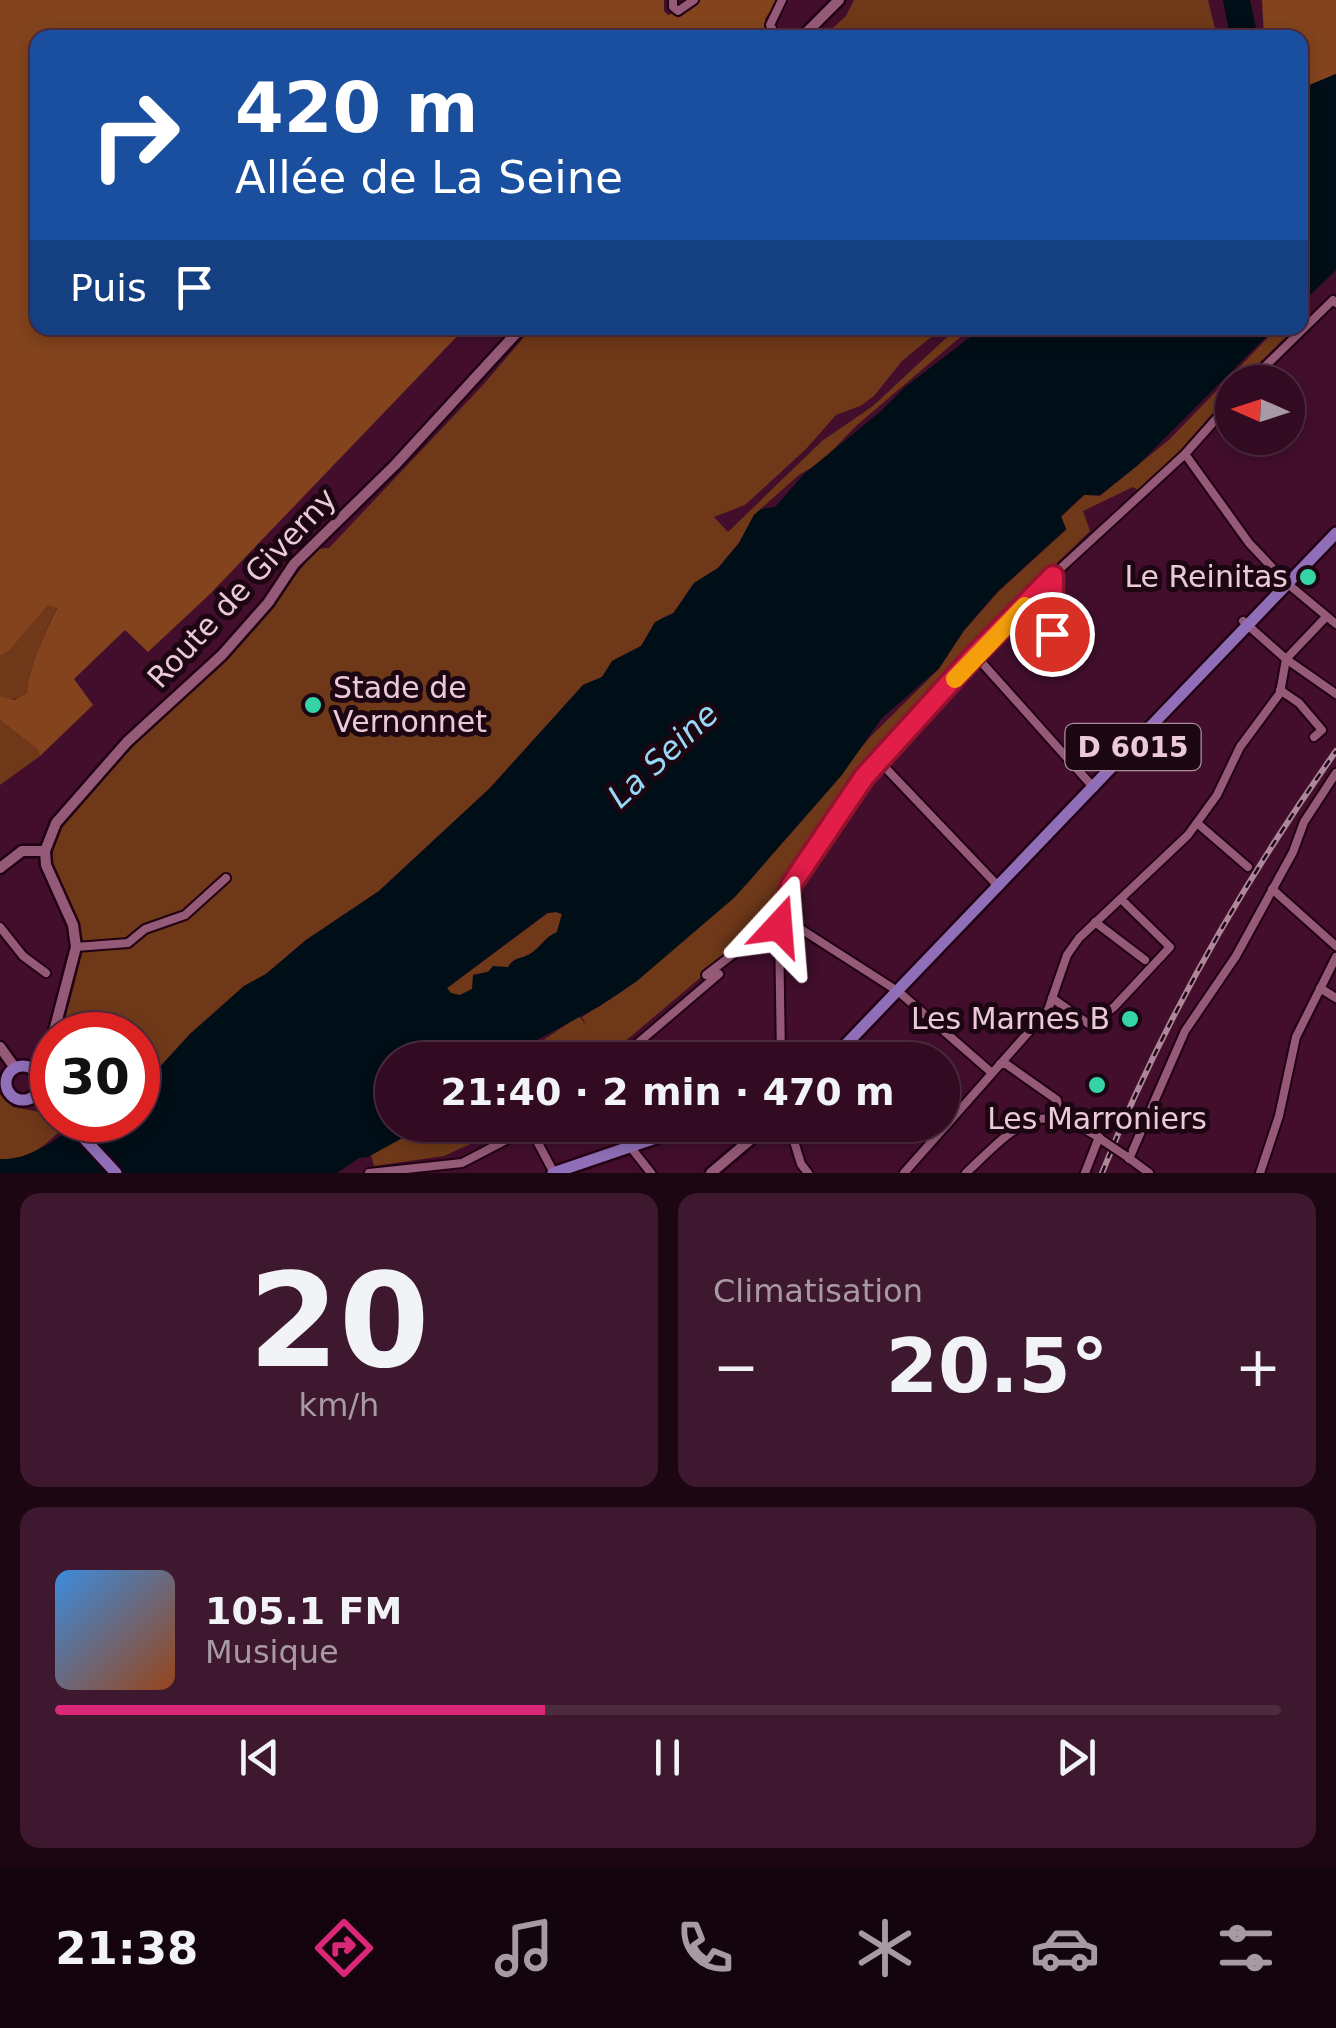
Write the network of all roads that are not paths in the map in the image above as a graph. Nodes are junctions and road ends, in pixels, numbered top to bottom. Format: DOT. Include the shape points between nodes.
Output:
graph roads {
  1 [pos="673,0"];
  2 [pos="694,0"];
  3 [pos="782,0"];
  4 [pos="839,0"];
  5 [pos="772,30"];
  6 [pos="810,30"];
  7 [pos="1334,302"];
  8 [pos="1308,326"];
  9 [pos="515,335"];
  10 [pos="1299,335"];
  11 [pos="1267,365"];
  12 [pos="1215,420"];
  13 [pos="1185,454"];
  14 [pos="1336,523"];
  15 [pos="1336,533"];
  16 [pos="1053,576"];
  17 [pos="1286,582"];
  18 [pos="1326,616"];
  19 [pos="1012,620"];
  20 [pos="1246,623"];
  21 [pos="1336,624"];
  22 [pos="975,655"];
  23 [pos="1286,660"];
  24 [pos="1280,690"];
  25 [pos="1336,694"];
  26 [pos="1314,737"];
  27 [pos="878,760"];
  28 [pos="1336,773"];
  29 [pos="1092,785"];
  30 [pos="1197,823"];
  31 [pos="44,851"];
  32 [pos="0,868"];
  33 [pos="1248,868"];
  34 [pos="226,878"];
  35 [pos="997,885"];
  36 [pos="1272,889"];
  37 [pos="1120,898"];
  38 [pos="780,921"];
  39 [pos="1096,922"];
  40 [pos="0,927"];
  41 [pos="1336,946"];
  42 [pos="76,948"];
  43 [pos="1336,957"];
  44 [pos="1145,960"];
  45 [pos="46,973"];
  46 [pos="1320,988"];
  47 [pos="898,992"];
  48 [pos="1052,998"];
  49 [pos="1336,998"];
  50 [pos="59,1012"];
  51 [pos="639,1042"];
  52 [pos="782,1042"];
  53 [pos="849,1042"];
  54 [pos="0,1046"];
  55 [pos="1000,1064"];
  56 [pos="15,1068"];
  57 [pos="30,1068"];
  58 [pos="992,1072"];
  59 [pos="3,1080"];
  60 [pos="30,1099"];
  61 [pos="1060,1118"];
  62 [pos="1102,1139"];
  63 [pos="87,1142"];
  64 [pos="504,1142"];
  65 [pos="540,1142"];
  66 [pos="626,1142"];
  67 [pos="647,1142"];
  68 [pos="794,1142"];
  69 [pos="745,1144"];
  70 [pos="631,1148"];
  71 [pos="1130,1163"];
  72 [pos="454,1169"];
  73 [pos="116,1173"];
  74 [pos="369,1173"];
  75 [pos="554,1173"];
  76 [pos="651,1173"];
  77 [pos="711,1173"];
  78 [pos="808,1173"];
  79 [pos="904,1173"];
  80 [pos="966,1173"];
  81 [pos="1085,1173"];
  82 [pos="1149,1173"];
  83 [pos="1260,1173"];
  1 -- 2 [label="street" via="678,11"];
  3 -- 5 [label="street"];
  4 -- 6 [label="main road"];
  7 -- 8 [label="street"];
  9 -- 31 [label="main road, Route de Giverny" via="294,564 222,655 127,742 56,822"];
  10 -- 11 [label="street"];
  12 -- 13 [label="street"];
  13 -- 16 [label="street"];
  13 -- 17 [label="street"];
  14 -- 17 [label="main road, D 6015"];
  15 -- 17 [label="main road, D 6015"];
  16 -- 19 [label="street"];
  16 -- 19 [label="street" via="1052,634 1027,635"];
  17 -- 18 [label="street"];
  17 -- 20 [label="main road, D 6015"];
  18 -- 21 [label="street"];
  18 -- 23 [label="street"];
  19 -- 22 [label="street"];
  20 -- 23 [label="street"];
  20 -- 29 [label="main road, D 6015"];
  22 -- 27 [label="street"];
  22 -- 29 [label="street"];
  23 -- 24 [label="street"];
  23 -- 25 [label="street"];
  24 -- 26 [label="street" via="1322,730"];
  24 -- 30 [label="street"];
  27 -- 35 [label="street"];
  27 -- 38 [label="street" via="791,885"];
  28 -- 36 [label="street"];
  29 -- 35 [label="main road, D 6015"];
  30 -- 33 [label="street"];
  30 -- 37 [label="street"];
  31 -- 32 [label="main road" via="22,851"];
  31 -- 42 [label="main road" via="50,880 74,925"];
  34 -- 42 [label="street" via="185,915 128,944"];
  35 -- 47 [label="main road, D 6015"];
  36 -- 41 [label="street"];
  36 -- 71 [label="street" via="1185,1031"];
  37 -- 39 [label="street"];
  37 -- 48 [label="street" via="1170,948 1090,1026"];
  38 -- 47 [label="street"];
  38 -- 51 [label="street" via="706,975 719,974"];
  38 -- 52 [label="street"];
  39 -- 44 [label="street"];
  39 -- 48 [label="street" via="1067,955"];
  40 -- 45 [label="street"];
  42 -- 50 [label="main road"];
  43 -- 46 [label="street"];
  46 -- 49 [label="street"];
  46 -- 83 [label="street" via="1296,1037"];
  47 -- 53 [label="main road, D 6015"];
  47 -- 58 [label="street"];
  48 -- 55 [label="street"];
  54 -- 56 [label="main road"];
  55 -- 58 [label="street"];
  55 -- 61 [label="street" via="1057,1100"];
  56 -- 57 [label="main road"];
  56 -- 59 [label="main road"];
  58 -- 79 [label="street"];
  59 -- 60 [label="main road" via="17,1100"];
  61 -- 62 [label="street"];
  61 -- 80 [label="street" via="1016,1126"];
  62 -- 71 [label="street, bridge"];
  62 -- 81 [label="street"];
  63 -- 73 [label="main road"];
  64 -- 72 [label="street"];
  65 -- 75 [label="street"];
  66 -- 70 [label="street"];
  67 -- 70 [label="main road"];
  68 -- 78 [label="street"];
  69 -- 77 [label="main road"];
  70 -- 75 [label="main road"];
  70 -- 76 [label="street"];
  71 -- 82 [label="street"];
  72 -- 74 [label="street"];
}
